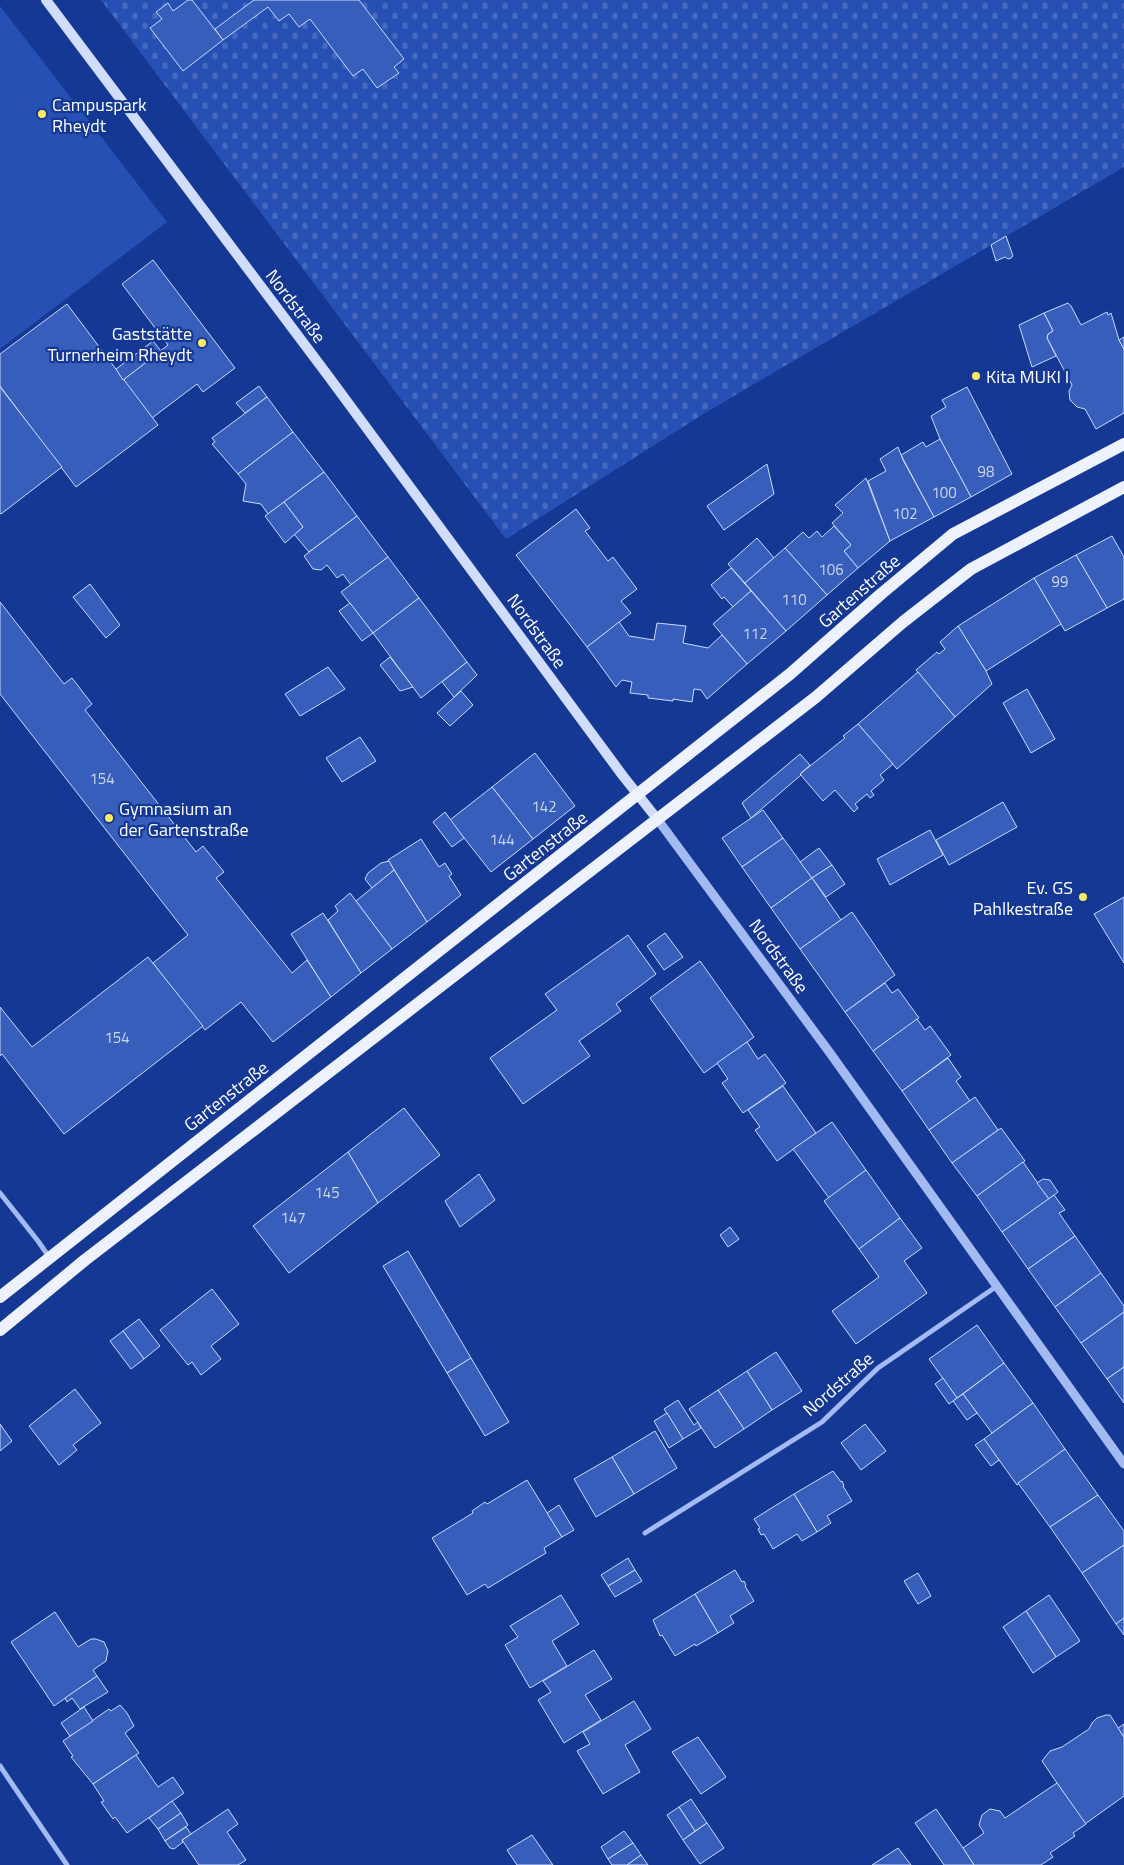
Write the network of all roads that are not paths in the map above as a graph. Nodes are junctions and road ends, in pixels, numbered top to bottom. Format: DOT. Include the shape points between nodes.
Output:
graph roads {
  1 [pos="46,0"];
  2 [pos="1124,444"];
  3 [pos="1124,487"];
  4 [pos="638,795"];
  5 [pos="658,820"];
  6 [pos="0,1193"];
  7 [pos="49,1258"];
  8 [pos="997,1286"];
  9 [pos="0,1297"];
  10 [pos="0,1330"];
  11 [pos="1124,1464"];
  12 [pos="645,1533"];
  13 [pos="0,1766"];
  14 [pos="67,1865"];
  1 -- 4 [label="main road, Nordstraße" via="312,353"];
  2 -- 4 [label="main road, Gartenstraße" via="953,534 790,674"];
  3 -- 5 [label="main road" via="971,569 816,697"];
  4 -- 5 [label="main road, Nordstraße"];
  4 -- 7 [label="main road, Gartenstraße"];
  5 -- 8 [label="street, Nordstraße"];
  5 -- 10 [label="main road" via="100,1248"];
  6 -- 7 [label="street"];
  7 -- 9 [label="main road, Gartenstraße"];
  8 -- 11 [label="street, Nordstraße"];
  8 -- 12 [label="street, Nordstraße" via="878,1368 822,1422"];
  13 -- 14 [label="street"];
}
